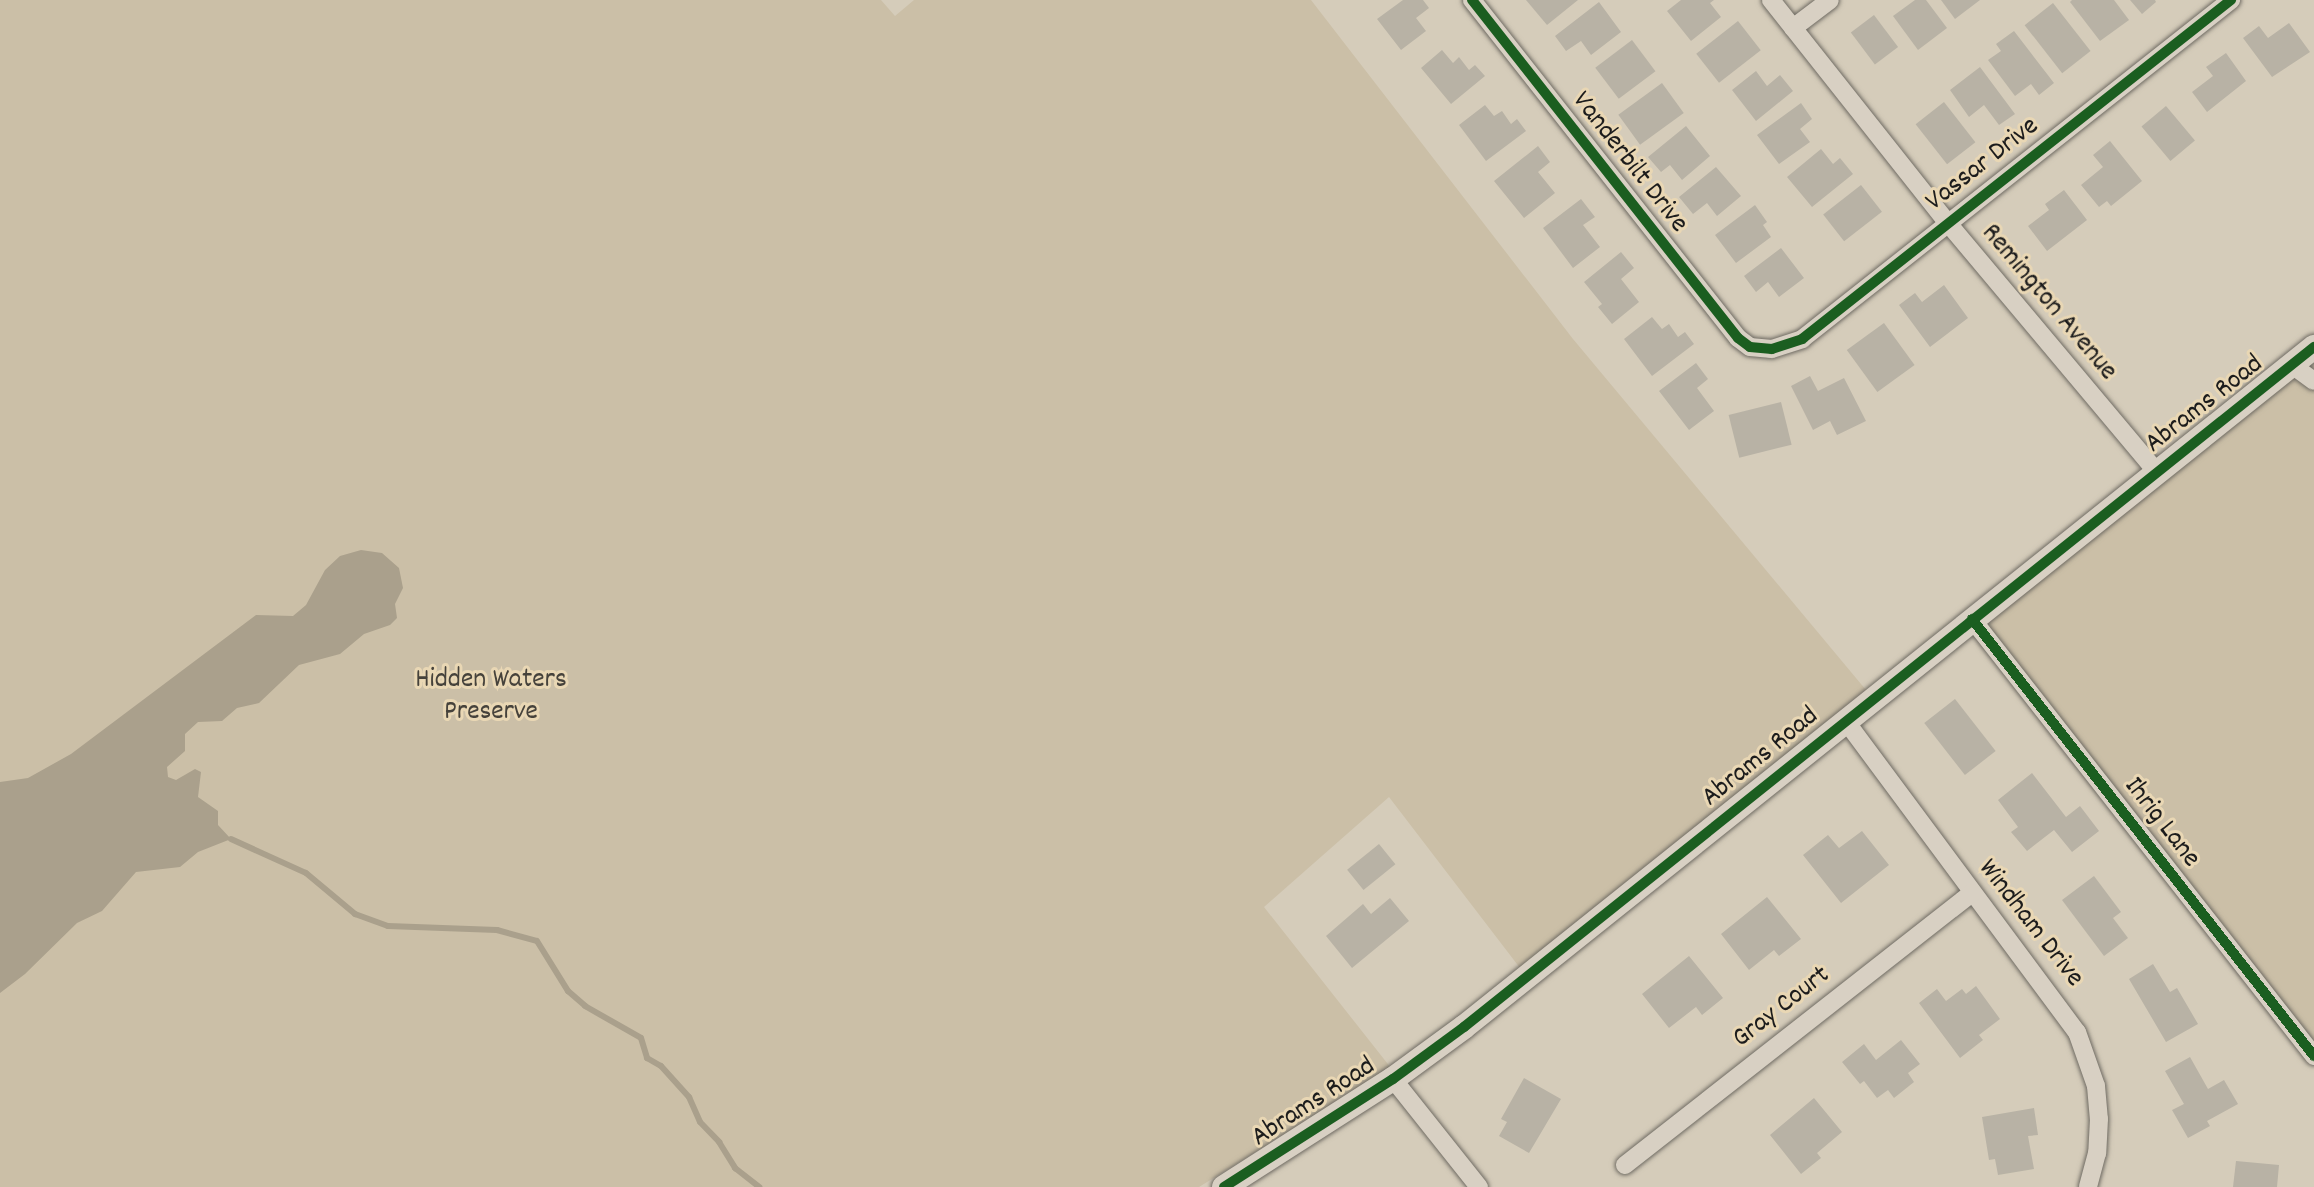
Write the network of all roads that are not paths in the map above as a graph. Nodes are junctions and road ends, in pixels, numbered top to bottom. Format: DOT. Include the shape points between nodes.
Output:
graph roads {
  1 [pos="1472,0"];
  2 [pos="1771,0"];
  3 [pos="1830,0"];
  4 [pos="2231,0"];
  5 [pos="1793,28"];
  6 [pos="1947,222"];
  7 [pos="2314,347"];
  8 [pos="1756,349"];
  9 [pos="2292,365"];
  10 [pos="2314,380"];
  11 [pos="2157,472"];
  12 [pos="1972,619"];
  13 [pos="1845,720"];
  14 [pos="1972,893"];
  15 [pos="2314,1056"];
  16 [pos="1393,1079"];
  17 [pos="1625,1165"];
  18 [pos="1224,1187"];
  19 [pos="1479,1187"];
  20 [pos="2088,1187"];
  1 -- 8 [label="street, Vanderbilt Drive" via="1738,338"];
  2 -- 5 [label="street, Remington Avenue"];
  3 -- 5 [label="street"];
  4 -- 6 [label="street, Vassar Drive"];
  5 -- 6 [label="street, Remington Avenue"];
  6 -- 8 [label="street, Vassar Drive" via="1802,339"];
  6 -- 11 [label="street, Remington Avenue"];
  7 -- 9 [label="street, Abrams Road"];
  9 -- 10 [label="street"];
  9 -- 11 [label="street, Abrams Road"];
  11 -- 12 [label="street, Abrams Road"];
  12 -- 13 [label="street, Abrams Road"];
  12 -- 15 [label="street, Ihrig Lane"];
  13 -- 14 [label="street, Windham Drive"];
  13 -- 16 [label="street, Abrams Road"];
  14 -- 17 [label="street, Gray Court"];
  14 -- 20 [label="street, Windham Drive" via="2059,1004 2087,1054 2099,1119"];
  16 -- 18 [label="street, Abrams Road"];
  16 -- 19 [label="street"];
}
